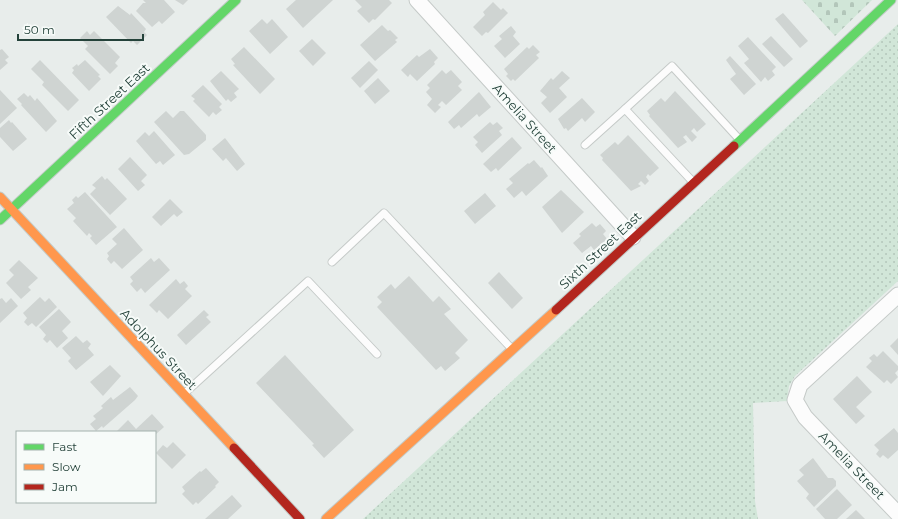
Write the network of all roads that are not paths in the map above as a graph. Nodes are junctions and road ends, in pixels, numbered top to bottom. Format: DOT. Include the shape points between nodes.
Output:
graph roads {
  1 [pos="236,0"];
  2 [pos="417,0"];
  3 [pos="891,0"];
  4 [pos="625,109"];
  5 [pos="739,139"];
  6 [pos="585,145"];
  7 [pos="693,182"];
  8 [pos="0,197"];
  9 [pos="12,209"];
  10 [pos="0,220"];
  11 [pos="633,237"];
  12 [pos="332,262"];
  13 [pos="898,295"];
  14 [pos="513,350"];
  15 [pos="377,354"];
  16 [pos="184,395"];
  17 [pos="898,514"];
  18 [pos="300,519"];
  19 [pos="326,519"];
  1 -- 9 [label="street, Fifth Street East"];
  2 -- 11 [label="street, Amelia Street"];
  3 -- 5 [label="street, Sixth Street East"];
  4 -- 5 [label="lane" via="672,66"];
  4 -- 6 [label="lane"];
  4 -- 7 [label="lane"];
  5 -- 7 [label="street, Sixth Street East"];
  7 -- 11 [label="street, Sixth Street East"];
  8 -- 9 [label="street, Adolphus Street"];
  9 -- 10 [label="street, Fifth Street East"];
  9 -- 16 [label="street, Adolphus Street"];
  11 -- 14 [label="street, Sixth Street East"];
  12 -- 14 [label="lane" via="384,213"];
  13 -- 17 [label="street, Amelia Street" via="800,385 795,400 805,417"];
  14 -- 19 [label="street, Sixth Street East"];
  15 -- 16 [label="lane" via="308,281"];
  16 -- 18 [label="street, Adolphus Street"];
}
